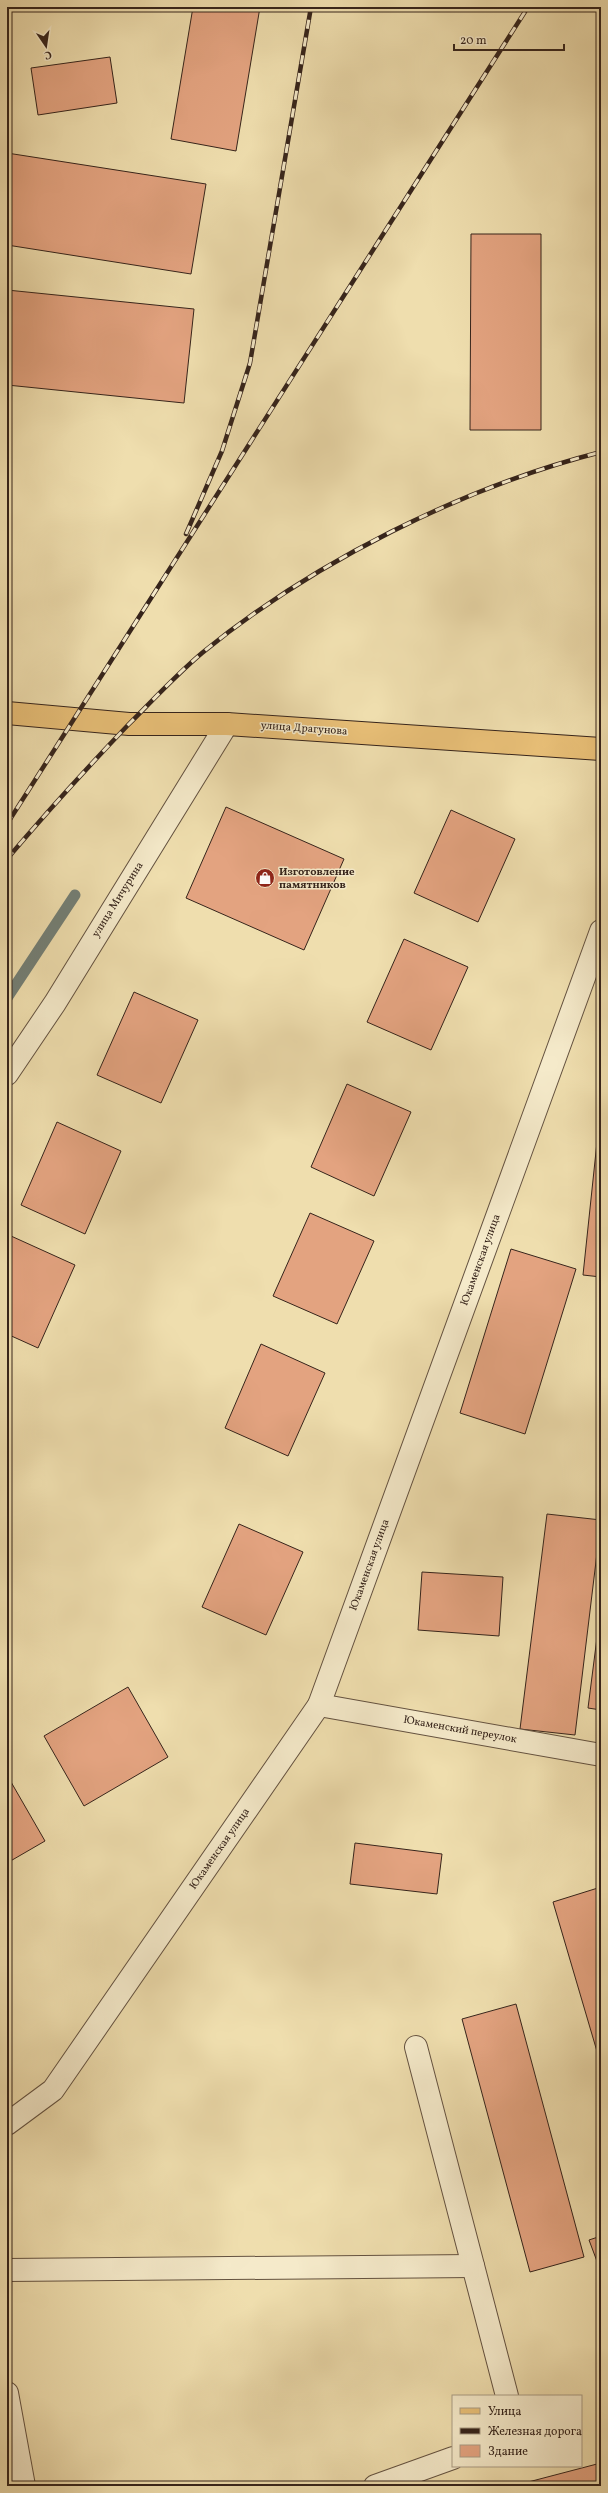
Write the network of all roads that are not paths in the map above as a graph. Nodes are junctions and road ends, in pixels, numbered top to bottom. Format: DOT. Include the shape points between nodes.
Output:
graph roads {
  1 [pos="7,713"];
  2 [pos="227,724"];
  3 [pos="601,749"];
  4 [pos="601,931"];
  5 [pos="7,1074"];
  6 [pos="319,1705"];
  7 [pos="601,1755"];
  8 [pos="416,2048"];
  9 [pos="7,2124"];
  10 [pos="473,2266"];
  11 [pos="7,2270"];
  12 [pos="7,2393"];
  13 [pos="507,2395"];
  14 [pos="452,2458"];
  15 [pos="24,2486"];
  16 [pos="375,2486"];
  1 -- 2 [label="main road, улица Драгунова" via="129,724"];
  2 -- 3 [label="main road, улица Драгунова"];
  2 -- 5 [label="street, улица Мичурина" via="55,1003"];
  4 -- 6 [label="street, Юкаменская улица"];
  6 -- 7 [label="street, Юкаменский переулок"];
  6 -- 9 [label="street, Юкаменская улица" via="52,2090"];
  8 -- 10 [label="street"];
  10 -- 11 [label="street"];
  10 -- 13 [label="street"];
  12 -- 15 [label="street"];
  14 -- 16 [label="street"];
}
